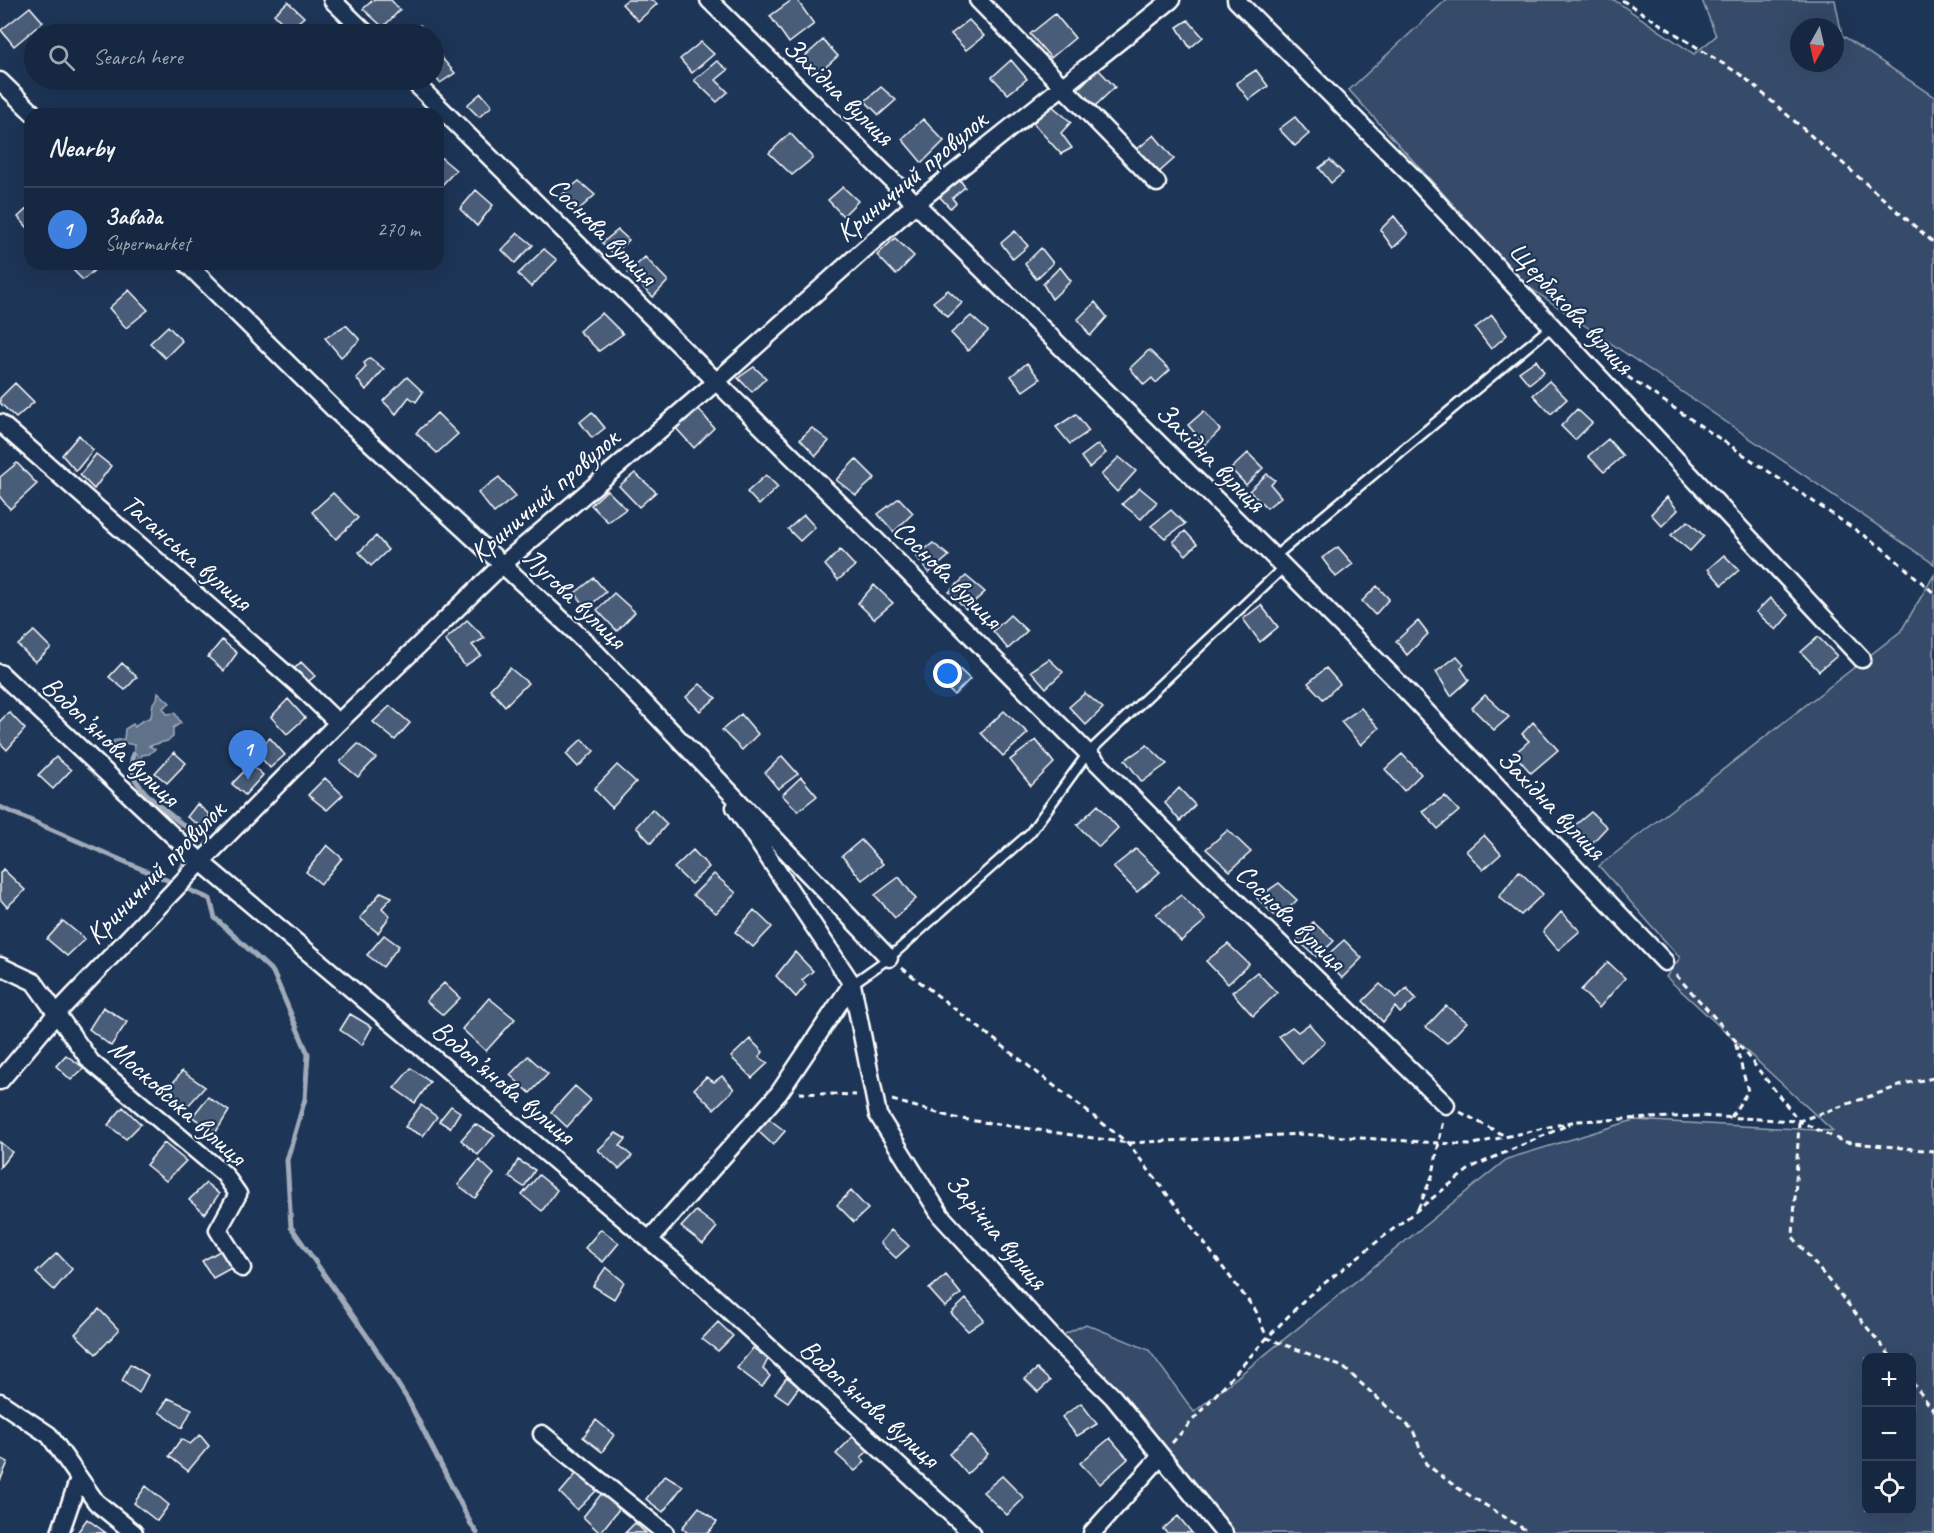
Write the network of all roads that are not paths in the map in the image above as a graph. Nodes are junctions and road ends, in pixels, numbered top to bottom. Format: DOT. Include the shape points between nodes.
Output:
graph roads {
  1 [pos="332,0"];
  2 [pos="709,0"];
  3 [pos="978,0"];
  4 [pos="1171,0"];
  5 [pos="1236,0"];
  6 [pos="357,24"];
  7 [pos="0,81"];
  8 [pos="1062,85"];
  9 [pos="422,90"];
  10 [pos="28,108"];
  11 [pos="440,108"];
  12 [pos="444,112"];
  13 [pos="1157,183"];
  14 [pos="915,204"];
  15 [pos="193,270"];
  16 [pos="1552,326"];
  17 [pos="717,381"];
  18 [pos="0,423"];
  19 [pos="1279,562"];
  20 [pos="502,565"];
  21 [pos="1862,659"];
  22 [pos="0,673"];
  23 [pos="338,723"];
  24 [pos="1088,753"];
  25 [pos="709,769"];
  26 [pos="201,862"];
  27 [pos="889,958"];
  28 [pos="1665,962"];
  29 [pos="0,966"];
  30 [pos="852,984"];
  31 [pos="57,1013"];
  32 [pos="0,1081"];
  33 [pos="1446,1105"];
  34 [pos="649,1240"];
  35 [pos="242,1268"];
  36 [pos="0,1402"];
  37 [pos="542,1434"];
  38 [pos="1161,1456"];
  39 [pos="79,1478"];
  40 [pos="60,1533"];
  41 [pos="134,1533"];
  42 [pos="665,1533"];
  43 [pos="972,1533"];
  44 [pos="1092,1533"];
  45 [pos="1224,1533"];
  1 -- 6 [label="street"];
  2 -- 14 [label="street, Західна вулиця"];
  3 -- 8 [label="street"];
  4 -- 8 [label="street, Криничний провулок"];
  5 -- 16 [label="street, Щербакова вулиця" via="1413,177"];
  7 -- 10 [label="street"];
  8 -- 13 [label="street"];
  8 -- 14 [label="street, Криничний провулок"];
  9 -- 11 [label="street, Соснова вулиця"];
  12 -- 17 [label="street, Соснова вулиця"];
  14 -- 17 [label="street, Криничний провулок"];
  14 -- 19 [label="street, Західна вулиця"];
  15 -- 20 [label="street, Лугова вулиця" via="335,410"];
  16 -- 19 [label="lane"];
  16 -- 21 [label="street, Щербакова вулиця"];
  17 -- 20 [label="street, Криничний провулок"];
  17 -- 24 [label="street, Соснова вулиця"];
  18 -- 23 [label="street, Таганська вулиця"];
  19 -- 24 [label="lane"];
  19 -- 28 [label="street, Західна вулиця" via="1401,684"];
  20 -- 23 [label="street, Криничний провулок"];
  20 -- 25 [label="street, Лугова вулиця" via="586,642"];
  22 -- 26 [label="street, Водоп’янова вулиця"];
  23 -- 26 [label="street, Криничний провулок"];
  24 -- 27 [label="lane" via="1030,832"];
  24 -- 33 [label="street, Соснова вулиця"];
  25 -- 27 [label="street, Лугова вулиця"];
  25 -- 30 [label="street, Зарічна вулиця"];
  26 -- 31 [label="street, Криничний провулок"];
  26 -- 34 [label="street, Водоп’янова вулиця"];
  27 -- 30 [label="lane"];
  29 -- 31 [label="street, Московська вулиця" via="34,982"];
  30 -- 34 [label="street" via="779,1093"];
  30 -- 38 [label="street, Зарічна вулиця" via="879,1115 941,1215 1054,1339 1113,1397"];
  31 -- 32 [label="street, Криничний провулок"];
  31 -- 35 [label="street, Московська вулиця" via="91,1062 224,1174 238,1194 218,1230"];
  34 -- 43 [label="street, Водоп’янова вулиця"];
  36 -- 39 [label="street" via="49,1435"];
  37 -- 42 [label="street"];
  38 -- 44 [label="street"];
  38 -- 45 [label="street, Зарічна вулиця"];
  39 -- 40 [label="street"];
  39 -- 41 [label="street" via="96,1502"];
}
